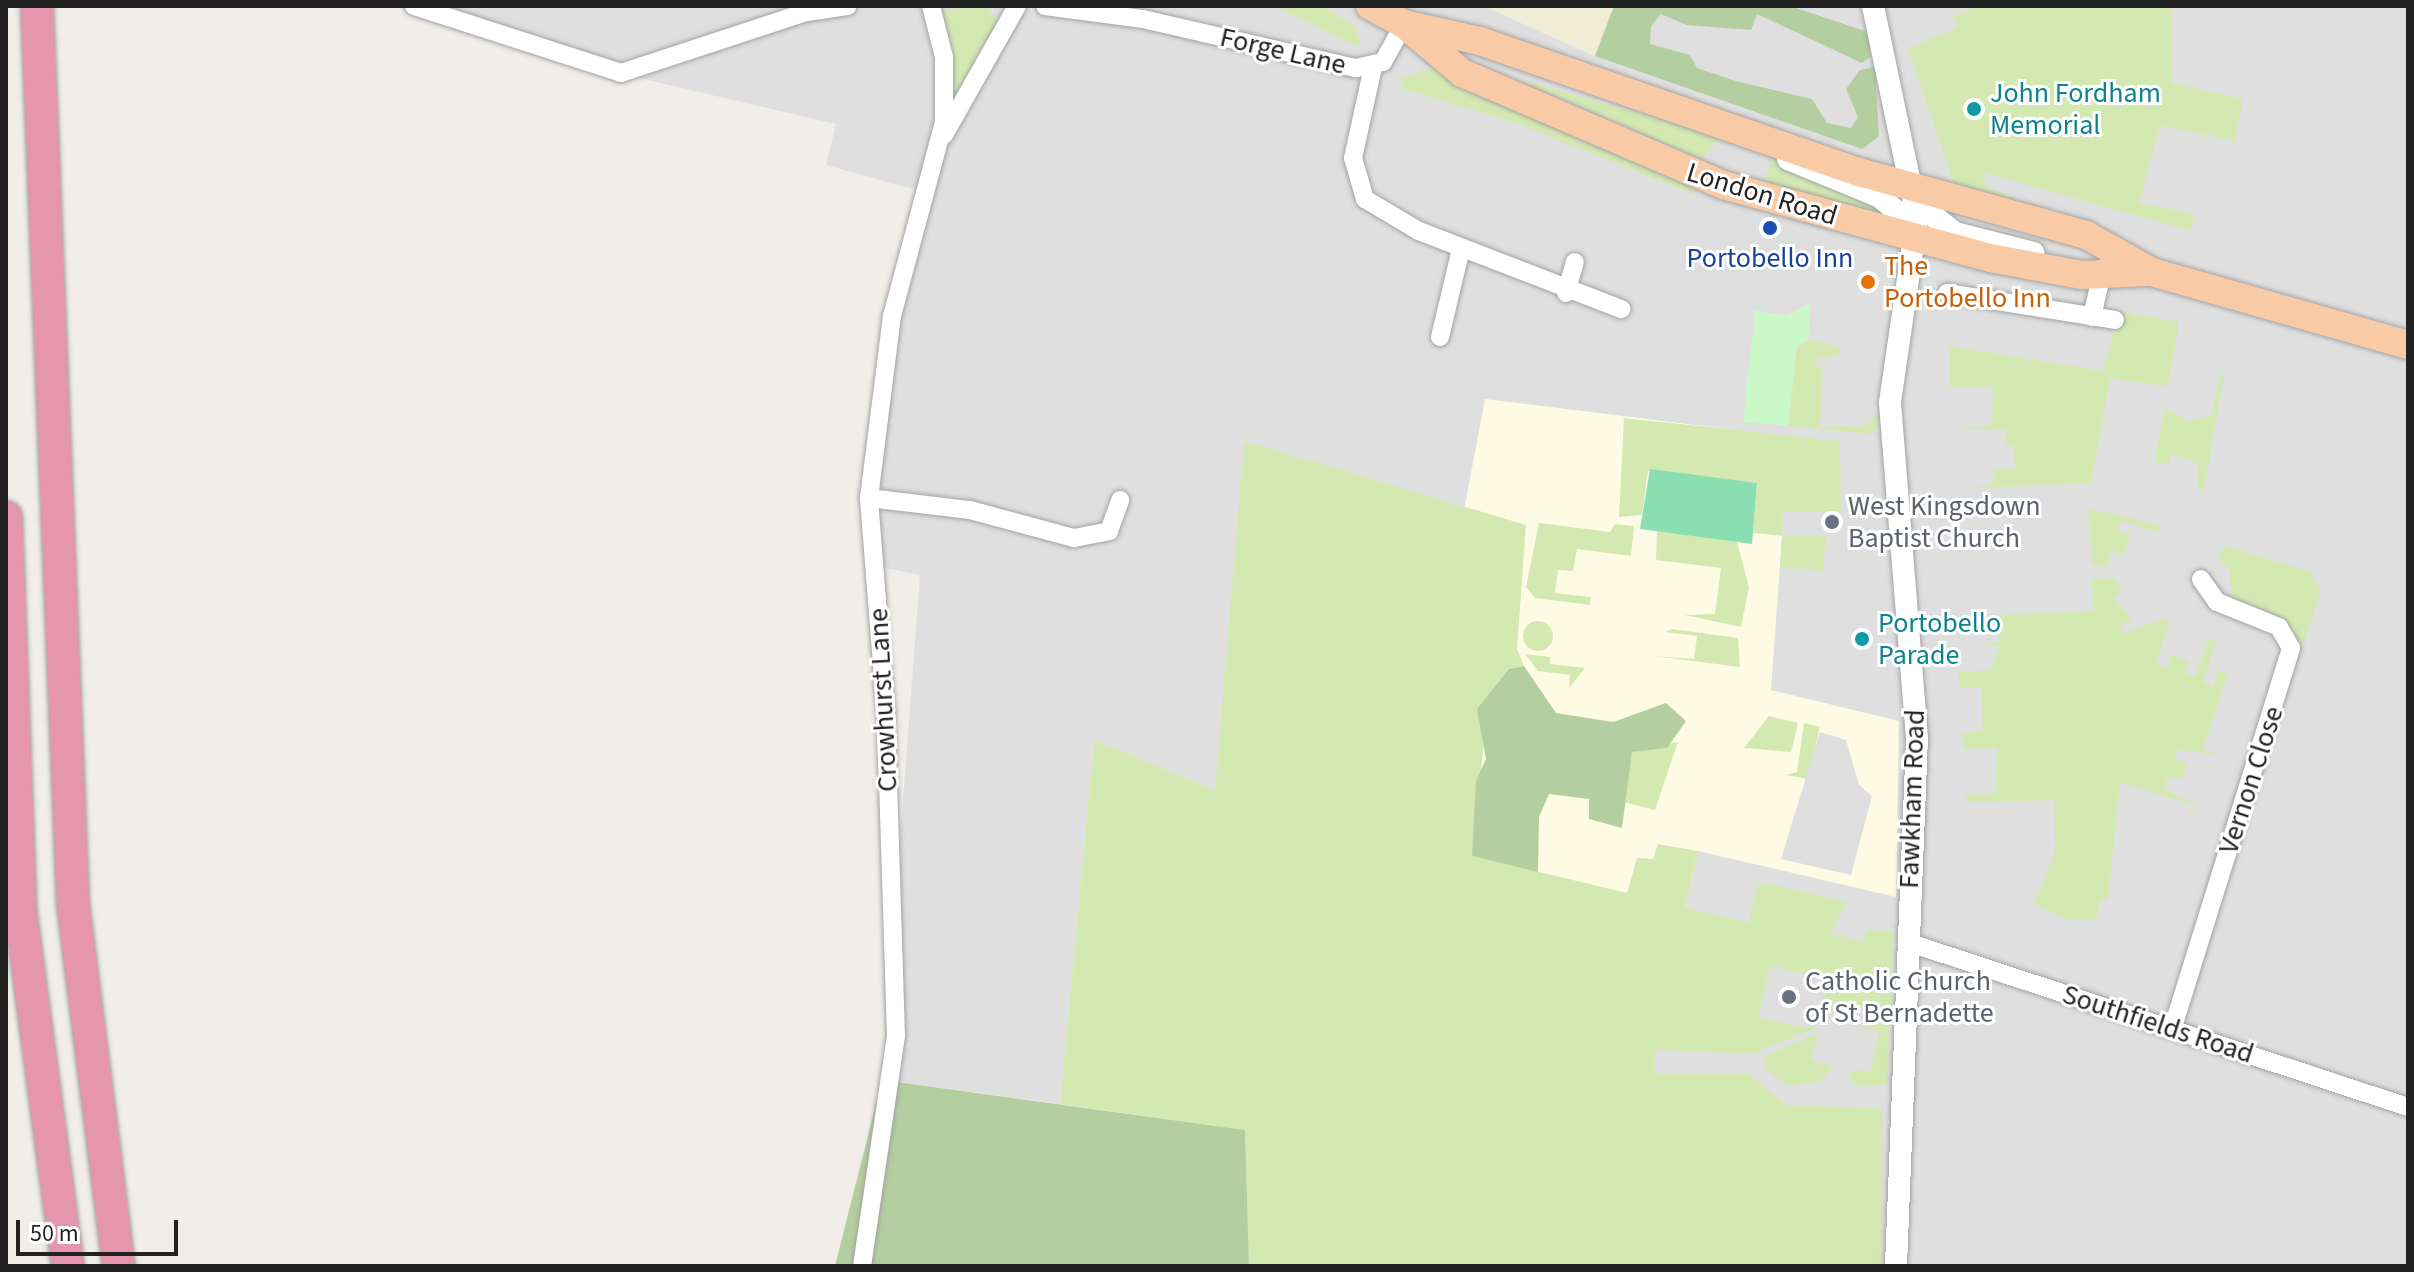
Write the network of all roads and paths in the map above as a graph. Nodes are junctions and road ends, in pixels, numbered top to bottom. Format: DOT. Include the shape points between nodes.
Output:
graph roads {
  1 [pos="37,6"];
  2 [pos="414,6"];
  3 [pos="848,6"];
  4 [pos="931,6"];
  5 [pos="1017,6"];
  6 [pos="1045,6"];
  7 [pos="1370,6"];
  8 [pos="1873,6"];
  9 [pos="1404,24"];
  10 [pos="1373,67"];
  11 [pos="1745,134"];
  12 [pos="941,139"];
  13 [pos="1916,196"];
  14 [pos="1915,234"];
  15 [pos="1461,249"];
  16 [pos="1575,262"];
  17 [pos="2097,266"];
  18 [pos="1566,293"];
  19 [pos="1947,293"];
  20 [pos="1621,309"];
  21 [pos="2092,317"];
  22 [pos="2115,320"];
  23 [pos="1440,337"];
  24 [pos="2408,345"];
  25 [pos="869,498"];
  26 [pos="1120,500"];
  27 [pos="6,517"];
  28 [pos="2201,579"];
  29 [pos="1907,942"];
  30 [pos="2173,1027"];
  31 [pos="2408,1107"];
  32 [pos="68,1266"];
  33 [pos="119,1266"];
  34 [pos="862,1266"];
  35 [pos="1896,1266"];
  1 -- 33 [label="highway" via="73,904"];
  2 -- 3 [label="street" via="621,73 807,12"];
  4 -- 12 [label="street, Crowhurst Lane" via="946,79"];
  5 -- 12 [label="street, Crowhurst Lane"];
  6 -- 10 [label="street, Forge Lane"];
  7 -- 9 [label="main road, London Road"];
  8 -- 13 [label="street, Fawkham Road"];
  9 -- 10 [label="street, Forge Lane" via="1388,56"];
  9 -- 11 [label="main road, London Road" via="1480,41"];
  9 -- 14 [label="main road, London Road" via="1462,73 1593,135 1723,185"];
  10 -- 15 [label="street" via="1353,158 1359,191 1384,216"];
  11 -- 13 [label="main road, London Road"];
  11 -- 14 [label="street" via="1880,197"];
  12 -- 25 [label="street, Crowhurst Lane" via="892,316"];
  13 -- 14 [label="street, Fawkham Road"];
  13 -- 17 [label="main road, London Road" via="2086,235"];
  14 -- 17 [label="main road, London Road"];
  14 -- 29 [label="street, Fawkham Road" via="1890,403 1917,738"];
  15 -- 18 [label="street"];
  15 -- 23 [label="street"];
  16 -- 18 [label="street"];
  17 -- 21 [label="street"];
  17 -- 24 [label="main road, London Road" via="2152,272"];
  18 -- 20 [label="street"];
  19 -- 21 [label="street"];
  21 -- 22 [label="street"];
  25 -- 26 [label="street" via="970,510 1028,530 1074,538 1109,531"];
  25 -- 34 [label="street, Crowhurst Lane" via="886,715 896,1036"];
  27 -- 32 [label="highway" via="20,908"];
  28 -- 30 [label="street, Vernon Close" via="2217,602 2279,627 2291,648"];
  29 -- 30 [label="street, Southfields Road"];
  29 -- 35 [label="street, Fawkham Road"];
  30 -- 31 [label="street, Southfields Road"];
}
